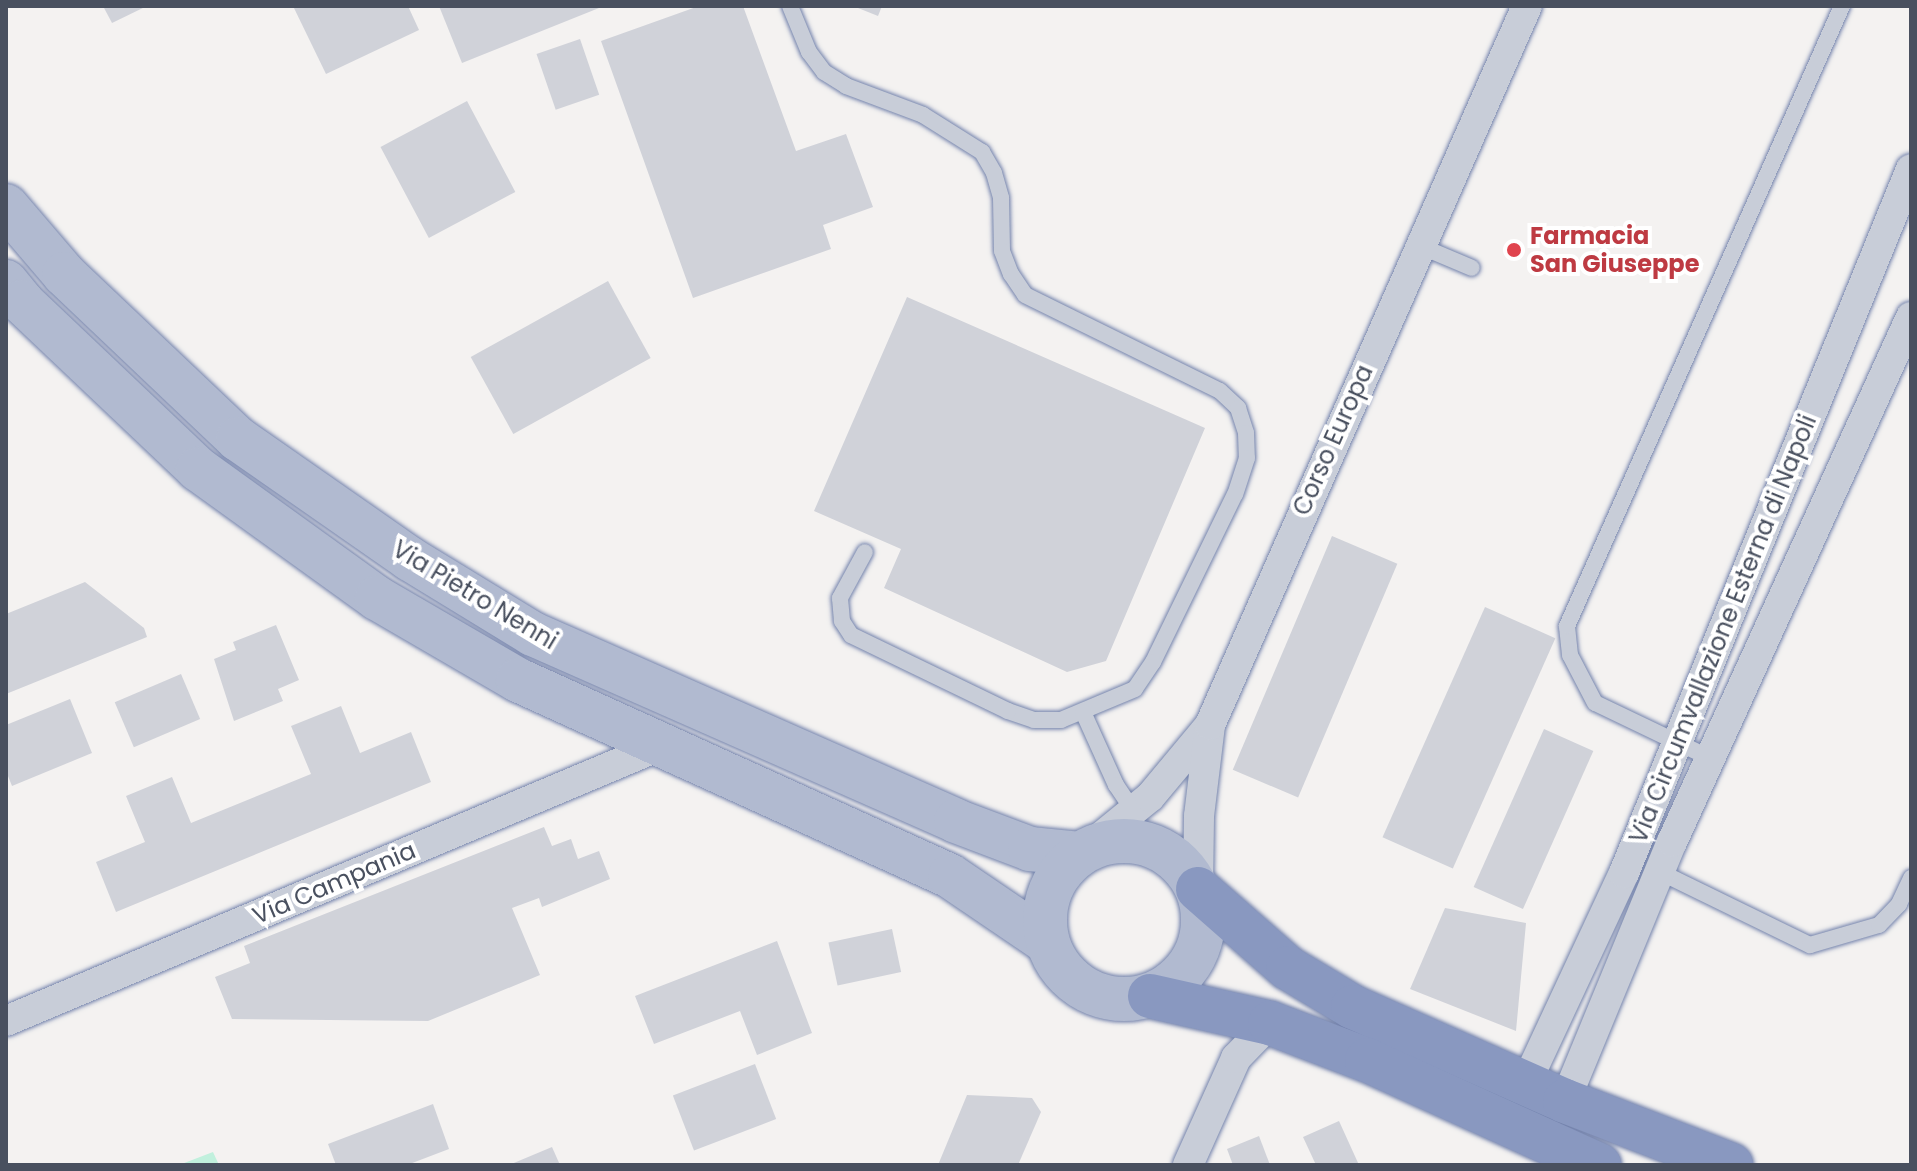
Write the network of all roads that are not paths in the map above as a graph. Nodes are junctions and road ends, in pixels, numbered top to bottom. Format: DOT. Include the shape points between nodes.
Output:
graph roads {
  1 [pos="790,6"];
  2 [pos="1527,6"];
  3 [pos="1842,6"];
  4 [pos="1911,169"];
  5 [pos="6,206"];
  6 [pos="1420,246"];
  7 [pos="1472,268"];
  8 [pos="6,282"];
  9 [pos="1911,317"];
  10 [pos="865,552"];
  11 [pos="1083,712"];
  12 [pos="1210,725"];
  13 [pos="1677,743"];
  14 [pos="662,745"];
  15 [pos="1710,758"];
  16 [pos="1133,810"];
  17 [pos="1080,854"];
  18 [pos="1660,872"];
  19 [pos="1911,878"];
  20 [pos="1198,889"];
  21 [pos="1047,942"];
  22 [pos="1150,996"];
  23 [pos="6,1021"];
  24 [pos="1270,1023"];
  25 [pos="1526,1083"];
  26 [pos="1565,1101"];
  27 [pos="1188,1165"];
  28 [pos="1599,1165"];
  29 [pos="1731,1165"];
  1 -- 11 [label="lane" via="809,52 824,72 846,86 923,115 982,152 1001,198 1002,251 1025,295 1220,391 1238,408 1247,458 1235,494 1153,662 1135,689"];
  2 -- 6 [label="street, Corso Europa"];
  3 -- 13 [label="lane" via="1567,626 1570,655 1595,703"];
  4 -- 13 [label="street, Via Circumvallazione Esterna di Napoli"];
  5 -- 17 [label="main road, Via Pietro Nenni" via="64,274 238,439 410,559 533,634 956,821 1030,849"];
  6 -- 7 [label="lane"];
  6 -- 12 [label="street, Corso Europa"];
  8 -- 14 [label="main road, Via Pietro Nenni" via="198,469 377,598 518,680"];
  9 -- 15 [label="street, Via Circumvallazione Esterna di Napoli"];
  10 -- 11 [label="lane" via="840,598 842,621 851,635 1034,720 1061,720"];
  11 -- 16 [label="lane"];
  12 -- 16 [label="street"];
  12 -- 20 [label="street, Corso Europa" via="1199,816"];
  13 -- 15 [label="lane"];
  13 -- 25 [label="street, Via Circumvallazione Esterna di Napoli" via="1624,873"];
  14 -- 21 [label="main road, Via Pietro Nenni" via="950,876"];
  14 -- 23 [label="street, Via Campania"];
  15 -- 18 [label="street, Via Circumvallazione Esterna di Napoli"];
  16 -- 17 [label="street"];
  17 -- 20 [label="main road" via="1113,842 1147,844 1177,862"];
  17 -- 21 [label="main road" via="1061,870 1049,892"];
  18 -- 19 [label="lane" via="1810,945 1879,925 1899,904"];
  18 -- 26 [label="street, Via Circumvallazione Esterna di Napoli"];
  20 -- 22 [label="main road" via="1204,915 1191,965 1173,984"];
  20 -- 25 [label="highway" via="1288,968 1353,1007"];
  21 -- 22 [label="main road" via="1058,965 1087,990 1124,1001"];
  22 -- 24 [label="highway"];
  24 -- 27 [label="street" via="1236,1058"];
  24 -- 28 [label="highway" via="1367,1060"];
  25 -- 26 [label="highway"];
  26 -- 29 [label="highway"];
}
